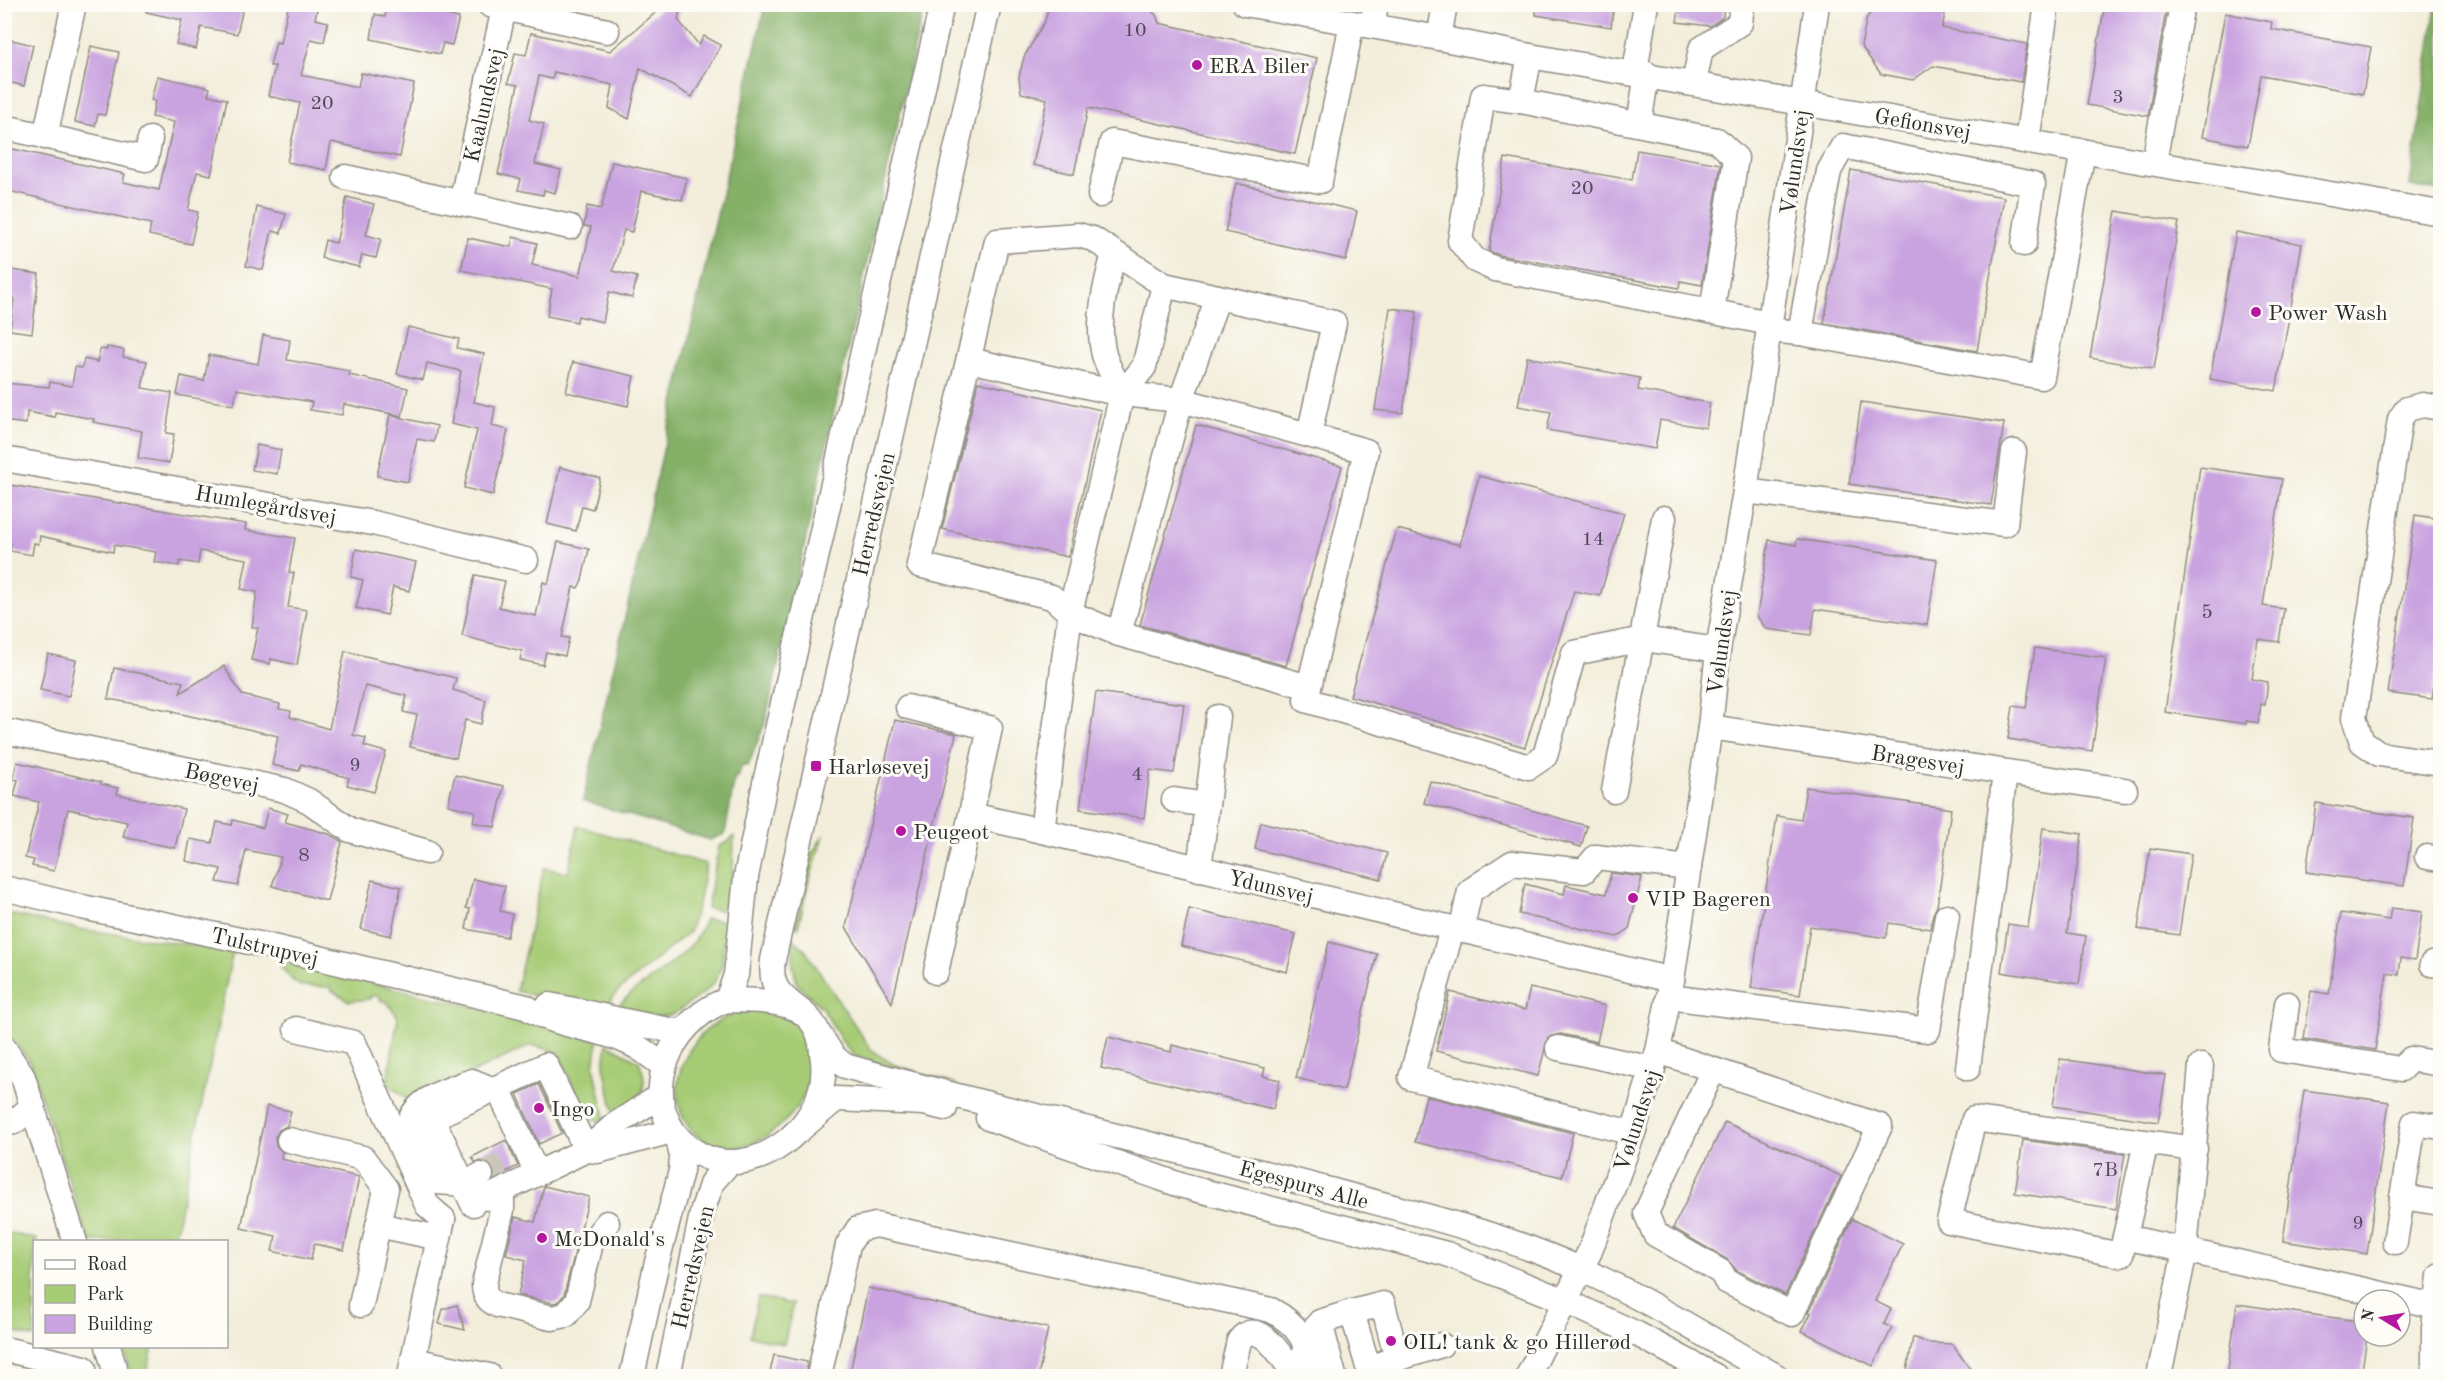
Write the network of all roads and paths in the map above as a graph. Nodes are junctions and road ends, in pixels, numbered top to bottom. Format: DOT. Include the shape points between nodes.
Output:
graph roads {
  1 [pos="74,4"];
  2 [pos="942,4"];
  3 [pos="988,4"];
  4 [pos="1245,4"];
  5 [pos="1445,4"];
  6 [pos="1646,4"];
  7 [pos="1742,4"];
  8 [pos="1817,4"];
  9 [pos="2047,4"];
  10 [pos="2182,4"];
  11 [pos="499,6"];
  12 [pos="1367,18"];
  13 [pos="607,31"];
  14 [pos="1439,38"];
  15 [pos="1530,56"];
  16 [pos="1641,73"];
  17 [pos="1694,83"];
  18 [pos="1521,101"];
  19 [pos="1803,102"];
  20 [pos="1639,124"];
  21 [pos="4,127"];
  22 [pos="1977,132"];
  23 [pos="45,136"];
  24 [pos="150,140"];
  25 [pos="2027,141"];
  26 [pos="2083,151"];
  27 [pos="2154,163"];
  28 [pos="1969,171"];
  29 [pos="345,177"];
  30 [pos="1100,195"];
  31 [pos="461,203"];
  32 [pos="2440,213"];
  33 [pos="570,227"];
  34 [pos="2024,244"];
  35 [pos="1114,254"];
  36 [pos="1164,285"];
  37 [pos="1218,297"];
  38 [pos="1712,311"];
  39 [pos="1769,326"];
  40 [pos="1800,333"];
  41 [pos="969,360"];
  42 [pos="1122,394"];
  43 [pos="1181,400"];
  44 [pos="2440,408"];
  45 [pos="1309,435"];
  46 [pos="2014,452"];
  47 [pos="4,459"];
  48 [pos="1745,491"];
  49 [pos="1664,518"];
  50 [pos="526,560"];
  51 [pos="1070,613"];
  52 [pos="1119,634"];
  53 [pos="1643,639"];
  54 [pos="1718,650"];
  55 [pos="1309,687"];
  56 [pos="908,707"];
  57 [pos="1218,717"];
  58 [pos="1710,727"];
  59 [pos="4,731"];
  60 [pos="2440,763"];
  61 [pos="2005,772"];
  62 [pos="2125,790"];
  63 [pos="1614,791"];
  64 [pos="1174,800"];
  65 [pos="1207,805"];
  66 [pos="970,815"];
  67 [pos="1042,831"];
  68 [pos="427,852"];
  69 [pos="1199,868"];
  70 [pos="1689,868"];
  71 [pos="4,888"];
  72 [pos="1947,916"];
  73 [pos="1457,930"];
  74 [pos="936,972"];
  75 [pos="1671,989"];
  76 [pos="728,1000"];
  77 [pos="2287,1004"];
  78 [pos="526,1007"];
  79 [pos="802,1012"];
  80 [pos="296,1029"];
  81 [pos="682,1032"];
  82 [pos="821,1037"];
  83 [pos="4,1048"];
  84 [pos="1558,1048"];
  85 [pos="1655,1060"];
  86 [pos="2440,1064"];
  87 [pos="664,1066"];
  88 [pos="2201,1066"];
  89 [pos="1968,1068"];
  90 [pos="1713,1070"];
  91 [pos="496,1089"];
  92 [pos="660,1096"];
  93 [pos="33,1106"];
  94 [pos="4,1124"];
  95 [pos="2440,1127"];
  96 [pos="797,1132"];
  97 [pos="1633,1133"];
  98 [pos="675,1134"];
  99 [pos="289,1140"];
  100 [pos="2146,1142"];
  101 [pos="586,1149"];
  102 [pos="2195,1149"];
  103 [pos="526,1162"];
  104 [pos="728,1164"];
  105 [pos="472,1188"];
  106 [pos="502,1191"];
  107 [pos="2402,1197"];
  108 [pos="2440,1203"];
  109 [pos="608,1223"];
  110 [pos="378,1225"];
  111 [pos="441,1228"];
  112 [pos="2125,1237"];
  113 [pos="74,1240"];
  114 [pos="2396,1242"];
  115 [pos="2185,1251"];
  116 [pos="1581,1269"];
  117 [pos="2440,1276"];
  118 [pos="1565,1301"];
  119 [pos="361,1305"];
  120 [pos="1352,1312"];
  121 [pos="2437,1321"];
  122 [pos="1320,1322"];
  123 [pos="1441,1345"];
  124 [pos="4,1349"];
  125 [pos="1397,1359"];
  126 [pos="1311,1360"];
  127 [pos="84,1368"];
  128 [pos="411,1368"];
  129 [pos="1364,1372"];
  130 [pos="489,1377"];
  131 [pos="632,1377"];
  132 [pos="668,1377"];
  133 [pos="819,1377"];
  134 [pos="1231,1377"];
  135 [pos="1334,1377"];
  136 [pos="1528,1377"];
  137 [pos="1715,1377"];
  138 [pos="1776,1377"];
  139 [pos="2159,1377"];
  140 [pos="2434,1377"];
  1 -- 23 [label="street"];
  2 -- 76 [label="street, Herredsvejen" via="765,783 746,877 736,975"];
  3 -- 79 [label="street, Herredsvejen" via="773,960 775,986 780,995"];
  4 -- 12 [label="street, Gefionsvej"];
  5 -- 14 [label="street"];
  6 -- 16 [label="street"];
  7 -- 17 [label="street" via="1740,23 1701,49"];
  8 -- 19 [label="street, Vølundsvej"];
  9 -- 25 [label="street"];
  10 -- 27 [label="street"];
  11 -- 13 [label="street, Kaalundsvej"];
  11 -- 31 [label="street, Kaalundsvej"];
  12 -- 14 [label="street, Gefionsvej"];
  12 -- 30 [label="street" via="1320,181 1112,142"];
  14 -- 15 [label="street, Gefionsvej"];
  15 -- 16 [label="street, Gefionsvej"];
  15 -- 18 [label="street"];
  16 -- 17 [label="street, Gefionsvej"];
  16 -- 20 [label="street"];
  17 -- 19 [label="street, Gefionsvej"];
  18 -- 20 [label="street"];
  18 -- 38 [label="street" via="1483,96 1460,241 1475,260 1495,269"];
  19 -- 22 [label="street, Gefionsvej"];
  19 -- 39 [label="street, Vølundsvej"];
  20 -- 38 [label="street" via="1717,140 1736,158"];
  21 -- 23 [label="street"];
  22 -- 25 [label="street, Gefionsvej"];
  22 -- 28 [label="street"];
  23 -- 24 [label="street" via="146,159"];
  25 -- 26 [label="street, Gefionsvej"];
  26 -- 27 [label="street, Gefionsvej"];
  26 -- 40 [label="street" via="2042,378"];
  27 -- 32 [label="street, Gefionsvej"];
  28 -- 34 [label="street" via="2033,184"];
  28 -- 40 [label="street" via="1843,146 1829,171"];
  29 -- 31 [label="street"];
  31 -- 33 [label="street"];
  35 -- 36 [label="street"];
  35 -- 41 [label="street" via="1093,239 1078,235 997,242"];
  35 -- 42 [label="street" via="1105,285 1101,324 1104,356"];
  36 -- 37 [label="street"];
  36 -- 42 [label="street" via="1144,367"];
  37 -- 43 [label="street"];
  37 -- 45 [label="street" via="1334,323"];
  38 -- 39 [label="street"];
  39 -- 40 [label="street"];
  39 -- 48 [label="street, Vølundsvej"];
  41 -- 42 [label="street"];
  41 -- 51 [label="street" via="919,565 1052,597"];
  42 -- 43 [label="street"];
  42 -- 51 [label="street"];
  43 -- 45 [label="street"];
  43 -- 52 [label="street"];
  44 -- 60 [label="street" via="2423,405 2407,409 2400,419 2354,718 2362,742 2379,754"];
  45 -- 55 [label="street" via="1366,451"];
  46 -- 48 [label="street" via="2005,524"];
  47 -- 50 [label="street, Humlegårdsvej" via="373,523"];
  48 -- 54 [label="street, Vølundsvej"];
  49 -- 53 [label="street"];
  51 -- 52 [label="street"];
  51 -- 67 [label="street"];
  52 -- 55 [label="street"];
  53 -- 54 [label="street"];
  53 -- 55 [label="street" via="1574,653 1545,756 1529,767 1306,700"];
  53 -- 63 [label="street"];
  54 -- 58 [label="street, Vølundsvej"];
  56 -- 66 [label="street" via="990,728"];
  57 -- 65 [label="street"];
  58 -- 61 [label="street, Bragesvej"];
  58 -- 70 [label="street, Vølundsvej"];
  59 -- 68 [label="street, Bøgevej" via="285,790 309,801 350,830"];
  61 -- 62 [label="street, Bragesvej"];
  61 -- 89 [label="street"];
  64 -- 65 [label="street"];
  65 -- 69 [label="street"];
  66 -- 67 [label="street, Ydunsvej"];
  66 -- 74 [label="street"];
  67 -- 69 [label="street, Ydunsvej"];
  69 -- 73 [label="street, Ydunsvej"];
  70 -- 73 [label="street" via="1596,857 1584,871 1512,863 1470,891"];
  70 -- 75 [label="street, Vølundsvej"];
  71 -- 78 [label="street, Tulstrupvej"];
  72 -- 75 [label="street, Ydunsvej" via="1928,1030"];
  73 -- 75 [label="street, Ydunsvej"];
  73 -- 97 [label="street" via="1411,1078"];
  75 -- 85 [label="street, Vølundsvej"];
  76 -- 79 [label="street" via="774,1003"];
  76 -- 81 [label="street" via="696,1017"];
  77 -- 86 [label="street" via="2281,1050 2401,1070 2411,1059"];
  78 -- 81 [label="street, Tulstrupvej" via="548,1005"];
  78 -- 87 [label="street, Tulstrupvej" via="542,1018 636,1046"];
  79 -- 82 [label="street"];
  80 -- 111 [label="street" via="354,1042"];
  81 -- 87 [label="street"];
  82 -- 96 [label="street" via="821,1088 813,1109"];
  82 -- 116 [label="street, Egespurs Alle" via="845,1066 1448,1222"];
  83 -- 93 [label="street" via="23,1077"];
  84 -- 85 [label="street"];
  85 -- 90 [label="street"];
  85 -- 97 [label="street, Vølundsvej"];
  87 -- 92 [label="street"];
  88 -- 102 [label="street"];
  90 -- 90 [label="street" via="1880,1126 1792,1314 1726,1281 1720,1272 1655,1234 1646,1213"];
  91 -- 101 [label="street" via="546,1065"];
  91 -- 103 [label="street"];
  91 -- 105 [label="street" via="472,1081 422,1104 410,1121 435,1178 442,1183"];
  92 -- 98 [label="street" via="664,1116"];
  92 -- 101 [label="street"];
  93 -- 94 [label="street" via="14,1122"];
  93 -- 113 [label="street"];
  95 -- 107 [label="street" via="2414,1123"];
  96 -- 104 [label="street" via="755,1160"];
  96 -- 118 [label="street, Egespurs Alle" via="836,1099 924,1103 978,1114 1183,1186 1447,1254"];
  97 -- 116 [label="street, Vølundsvej"];
  98 -- 101 [label="street" via="598,1151"];
  98 -- 104 [label="street" via="692,1151"];
  98 -- 131 [label="street, Herredsvejen" via="682,1157 681,1171"];
  99 -- 110 [label="street" via="363,1158 386,1189"];
  100 -- 102 [label="street"];
  100 -- 112 [label="street"];
  100 -- 112 [label="street" via="1974,1119 1949,1221 2121,1255"];
  101 -- 103 [label="street"];
  102 -- 115 [label="street"];
  103 -- 106 [label="street"];
  104 -- 132 [label="street, Herredsvejen" via="712,1182 704,1209"];
  105 -- 106 [label="street"];
  105 -- 111 [label="street"];
  106 -- 109 [label="street" via="502,1209 492,1248 511,1309 552,1318 571,1311 591,1243"];
  107 -- 108 [label="street"];
  107 -- 114 [label="street"];
  110 -- 111 [label="street"];
  110 -- 119 [label="street"];
  111 -- 128 [label="street"];
  112 -- 115 [label="street"];
  115 -- 121 [label="street"];
  115 -- 139 [label="street"];
  116 -- 118 [label="street, Vølundsvej"];
  116 -- 138 [label="street, Egespurs Alle"];
  117 -- 121 [label="street"];
  118 -- 136 [label="street, Vølundsvej"];
  118 -- 137 [label="street, Egespurs Alle"];
  120 -- 122 [label="street"];
  120 -- 125 [label="street" via="1383,1304"];
  120 -- 129 [label="street"];
  121 -- 140 [label="street"];
  122 -- 126 [label="street"];
  122 -- 135 [label="street"];
  123 -- 125 [label="street"];
  124 -- 127 [label="street"];
  125 -- 129 [label="street"];
  126 -- 133 [label="street" via="1288,1319 1271,1310 876,1225 858,1229 848,1245"];
  126 -- 134 [label="street" via="1286,1361 1265,1337 1251,1333 1239,1341"];
  128 -- 130 [label="street"];
}
